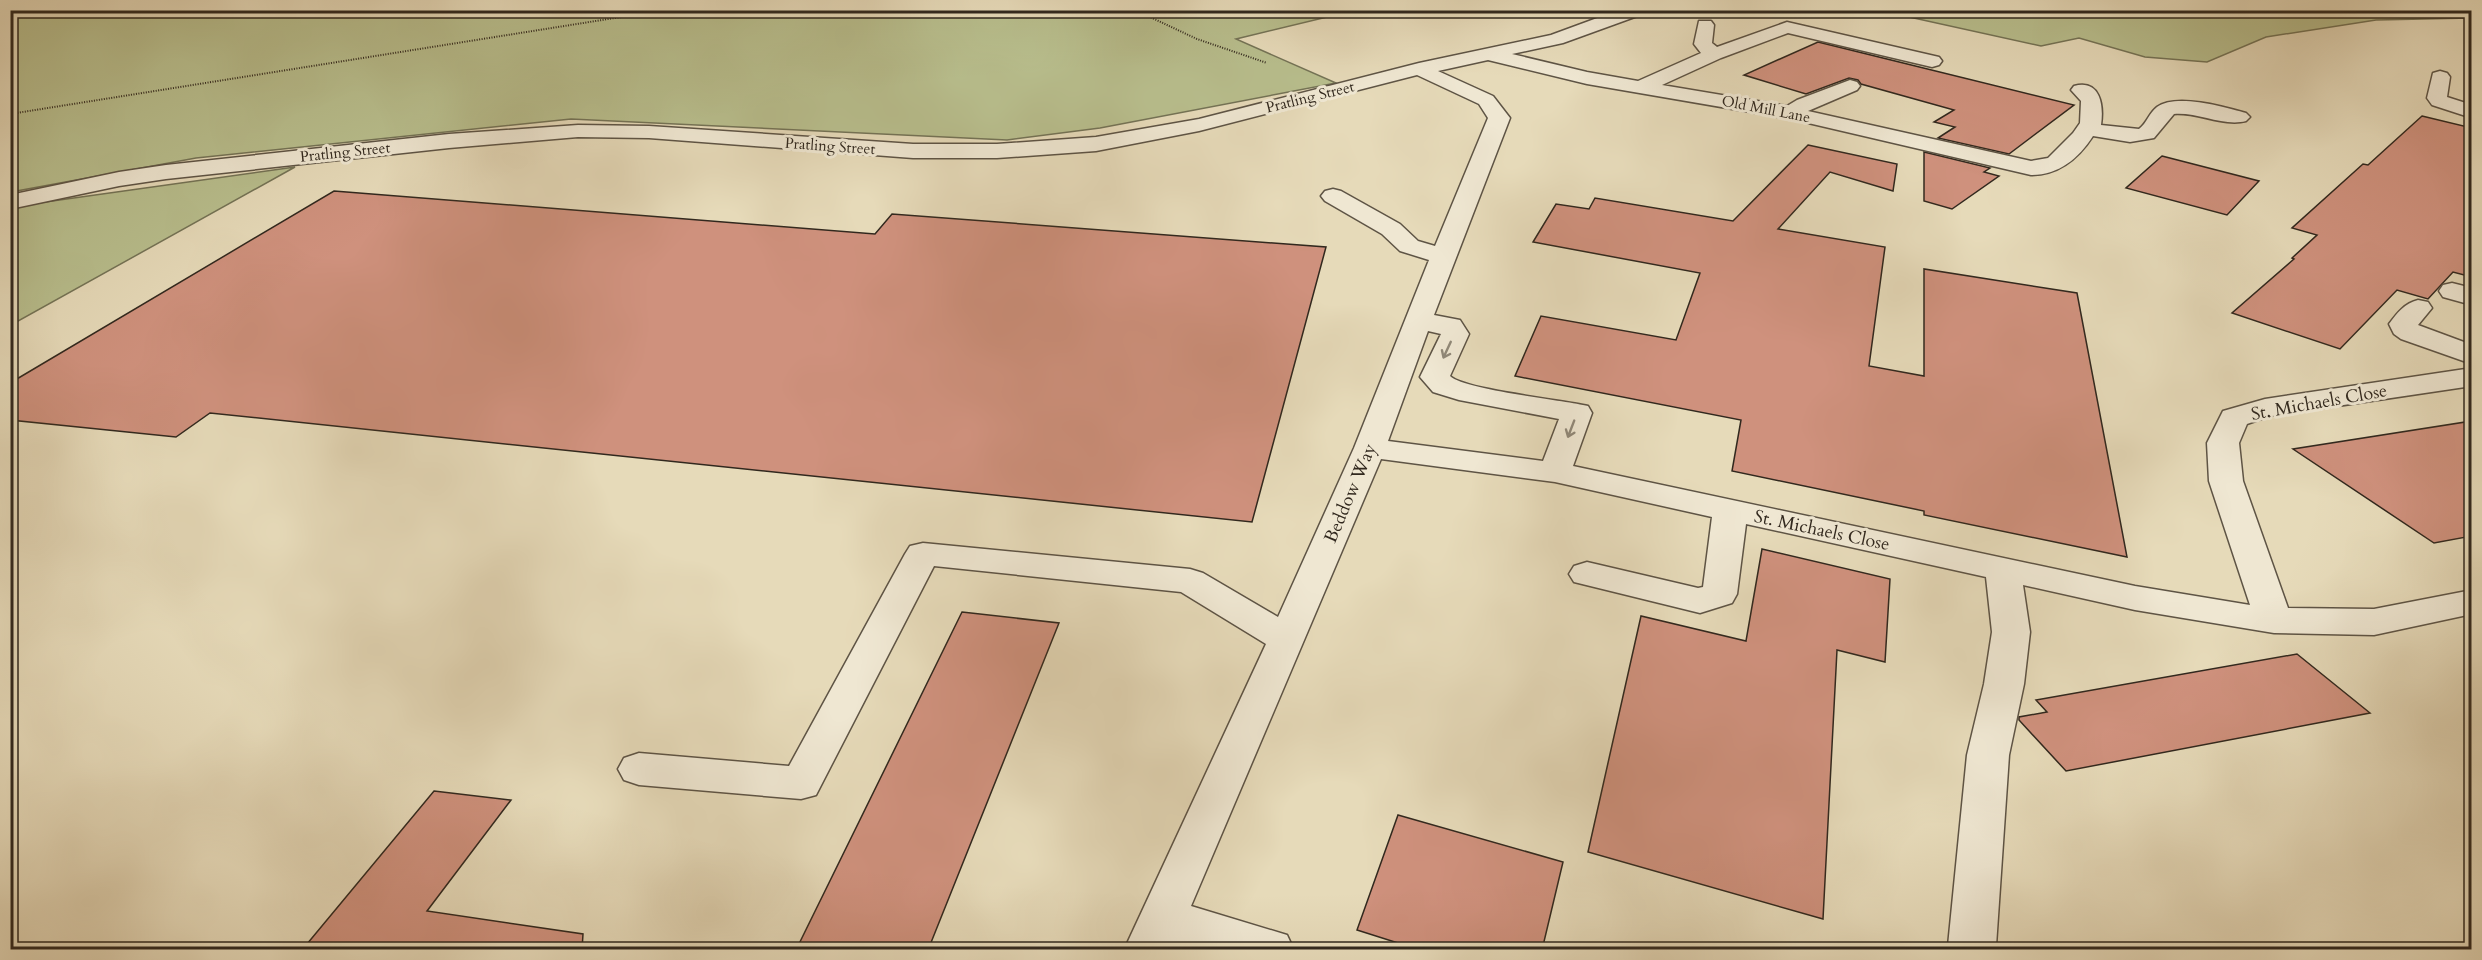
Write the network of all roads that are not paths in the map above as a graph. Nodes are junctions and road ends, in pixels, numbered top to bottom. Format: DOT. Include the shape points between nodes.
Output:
graph roads {
  1 [pos="1637,10"];
  2 [pos="1705,25"];
  3 [pos="1487,54"];
  4 [pos="1714,54"];
  5 [pos="1932,61"];
  6 [pos="1419,69"];
  7 [pos="2440,77"];
  8 [pos="1850,86"];
  9 [pos="1641,87"];
  10 [pos="2081,90"];
  11 [pos="2472,112"];
  12 [pos="1791,113"];
  13 [pos="2239,117"];
  14 [pos="2087,129"];
  15 [pos="1333,196"];
  16 [pos="10,202"];
  17 [pos="1444,256"];
  18 [pos="2418,308"];
  19 [pos="1419,321"];
  20 [pos="2470,358"];
  21 [pos="1370,448"];
  22 [pos="1554,472"];
  23 [pos="1730,510"];
  24 [pos="2003,570"];
  25 [pos="1587,574"];
  26 [pos="2472,602"];
  27 [pos="2274,620"];
  28 [pos="1287,640"];
  29 [pos="639,769"];
  30 [pos="1155,934"];
  31 [pos="1972,946"];
  32 [pos="1270,950"];
  1 -- 3 [label="street, Pratling Street" via="1556,39"];
  2 -- 4 [label="street" via="1703,44"];
  3 -- 6 [label="street, Pratling Street"];
  3 -- 9 [label="street, Old Mill Lane" via="1549,71"];
  4 -- 5 [label="street" via="1787,27"];
  4 -- 9 [label="street"];
  6 -- 16 [label="street, Pratling Street" via="1169,132 1049,148 914,152 649,132 551,133 188,169"];
  6 -- 17 [label="street, Beddow Way" via="1486,100 1499,118"];
  7 -- 11 [label="street" via="2439,101"];
  8 -- 12 [label="street"];
  9 -- 12 [label="street, Old Mill Lane"];
  10 -- 14 [label="street" via="2091,99"];
  12 -- 14 [label="street, Old Mill Lane" via="1998,162 2044,168 2056,163"];
  13 -- 14 [label="street" via="2171,109 2161,115 2149,133"];
  15 -- 17 [label="street" via="1391,229 1409,246"];
  17 -- 19 [label="street, Beddow Way"];
  18 -- 20 [label="street" via="2403,324 2404,328"];
  19 -- 21 [label="street, Beddow Way"];
  19 -- 22 [label="street, one-way" via="1450,326 1455,334 1435,377 1444,386 1577,413"];
  20 -- 27 [label="street, St. Michaels Close" via="2234,418 2223,443 2226,481"];
  21 -- 22 [label="street, St. Michaels Close"];
  21 -- 28 [label="street, Beddow Way"];
  22 -- 23 [label="street, St. Michaels Close"];
  23 -- 24 [label="street, St. Michaels Close"];
  23 -- 25 [label="street" via="1721,588 1712,598 1700,600"];
  24 -- 27 [label="street, St. Michaels Close" via="2135,598"];
  24 -- 31 [label="street" via="2011,632 1988,755"];
  26 -- 27 [label="street, St. Michaels Close" via="2374,622"];
  28 -- 29 [label="street" via="1190,581 923,554 801,783"];
  28 -- 30 [label="street, Beddow Way"];
  30 -- 32 [label="street"];
}
